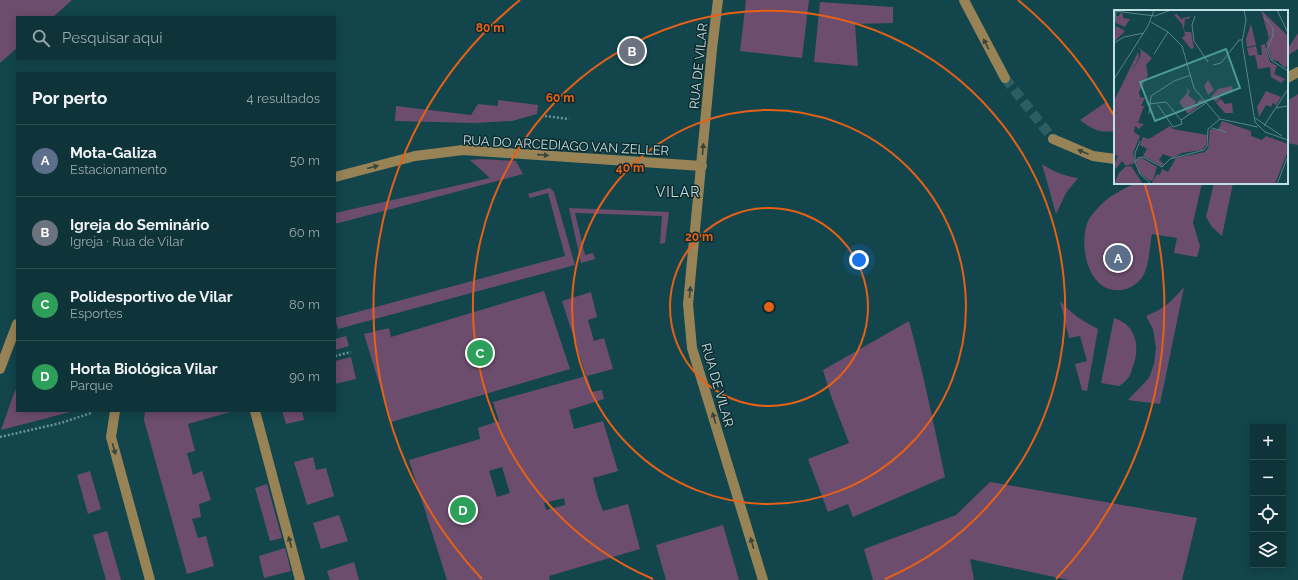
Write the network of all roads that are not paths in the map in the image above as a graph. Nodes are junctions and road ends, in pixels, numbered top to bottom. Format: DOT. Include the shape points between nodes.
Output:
graph roads {
  1 [pos="718,0"];
  2 [pos="964,0"];
  3 [pos="1298,72"];
  4 [pos="1288,77"];
  5 [pos="1005,78"];
  6 [pos="1053,139"];
  7 [pos="1114,158"];
  8 [pos="702,166"];
  9 [pos="336,177"];
  10 [pos="16,329"];
  11 [pos="14,340"];
  12 [pos="0,369"];
  13 [pos="115,412"];
  14 [pos="255,412"];
  15 [pos="150,580"];
  16 [pos="300,580"];
  17 [pos="763,580"];
  8 -- 1 [label="street, RUA DE VILAR, one-way"];
  5 -- 2 [label="street, one-way"];
  3 -- 4 [label="street"];
  7 -- 6 [label="street, one-way" via="1093,156"];
  9 -- 8 [label="street, RUA DO ARCEDIAGO VAN ZELLER, one-way" via="415,156 463,150"];
  17 -- 8 [label="street, RUA DE VILAR, one-way" via="692,348 688,304"];
  10 -- 11 [label="street"];
  11 -- 12 [label="street"];
  13 -- 15 [label="street, one-way" via="111,437"];
  16 -- 14 [label="street, one-way"];
}
